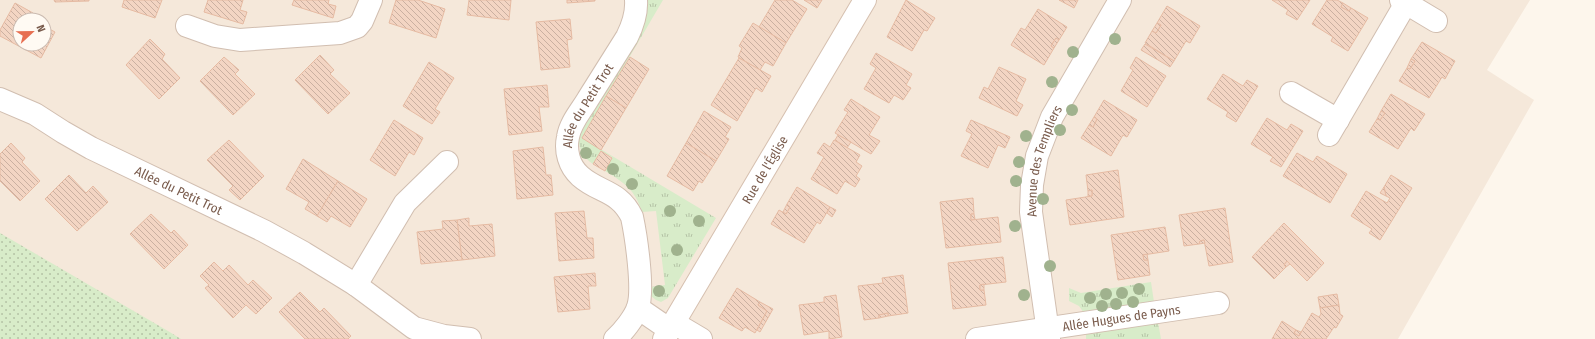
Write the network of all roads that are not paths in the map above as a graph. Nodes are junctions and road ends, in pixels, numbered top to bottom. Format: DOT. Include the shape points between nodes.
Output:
graph roads {
  1 [pos="371,0"];
  2 [pos="636,0"];
  3 [pos="865,0"];
  4 [pos="1120,0"];
  5 [pos="1403,2"];
  6 [pos="1436,21"];
  7 [pos="187,26"];
  8 [pos="1292,93"];
  9 [pos="0,99"];
  10 [pos="447,162"];
  11 [pos="356,285"];
  12 [pos="1218,303"];
  13 [pos="638,308"];
  14 [pos="669,331"];
  15 [pos="409,333"];
  16 [pos="1049,334"];
  17 [pos="470,339"];
  18 [pos="615,339"];
  19 [pos="701,339"];
  20 [pos="977,339"];
  1 -- 7 [label="street" via="357,27 340,33 240,40 215,36"];
  2 -- 13 [label="street, Allée du Petit Trot" via="634,24 571,127 567,153 573,168 580,176 617,197 632,217 640,280"];
  3 -- 14 [label="street, Rue de l'Église"];
  4 -- 16 [label="street, Avenue des Templiers" via="1052,117 1037,156 1031,212"];
  5 -- 6 [label="street"];
  5 -- 8 [label="street" via="1333,127"];
  9 -- 11 [label="street, Allée du Petit Trot" via="35,114 91,148 283,241"];
  10 -- 11 [label="street" via="405,203"];
  11 -- 15 [label="street, Allée du Petit Trot"];
  12 -- 16 [label="street, Allée Hugues de Payns"];
  13 -- 14 [label="street"];
  13 -- 18 [label="street, Allée du Petit Trot"];
  14 -- 19 [label="street"];
  15 -- 17 [label="street, Allée du Petit Trot"];
  16 -- 20 [label="street, Allée Hugues de Payns"];
}
